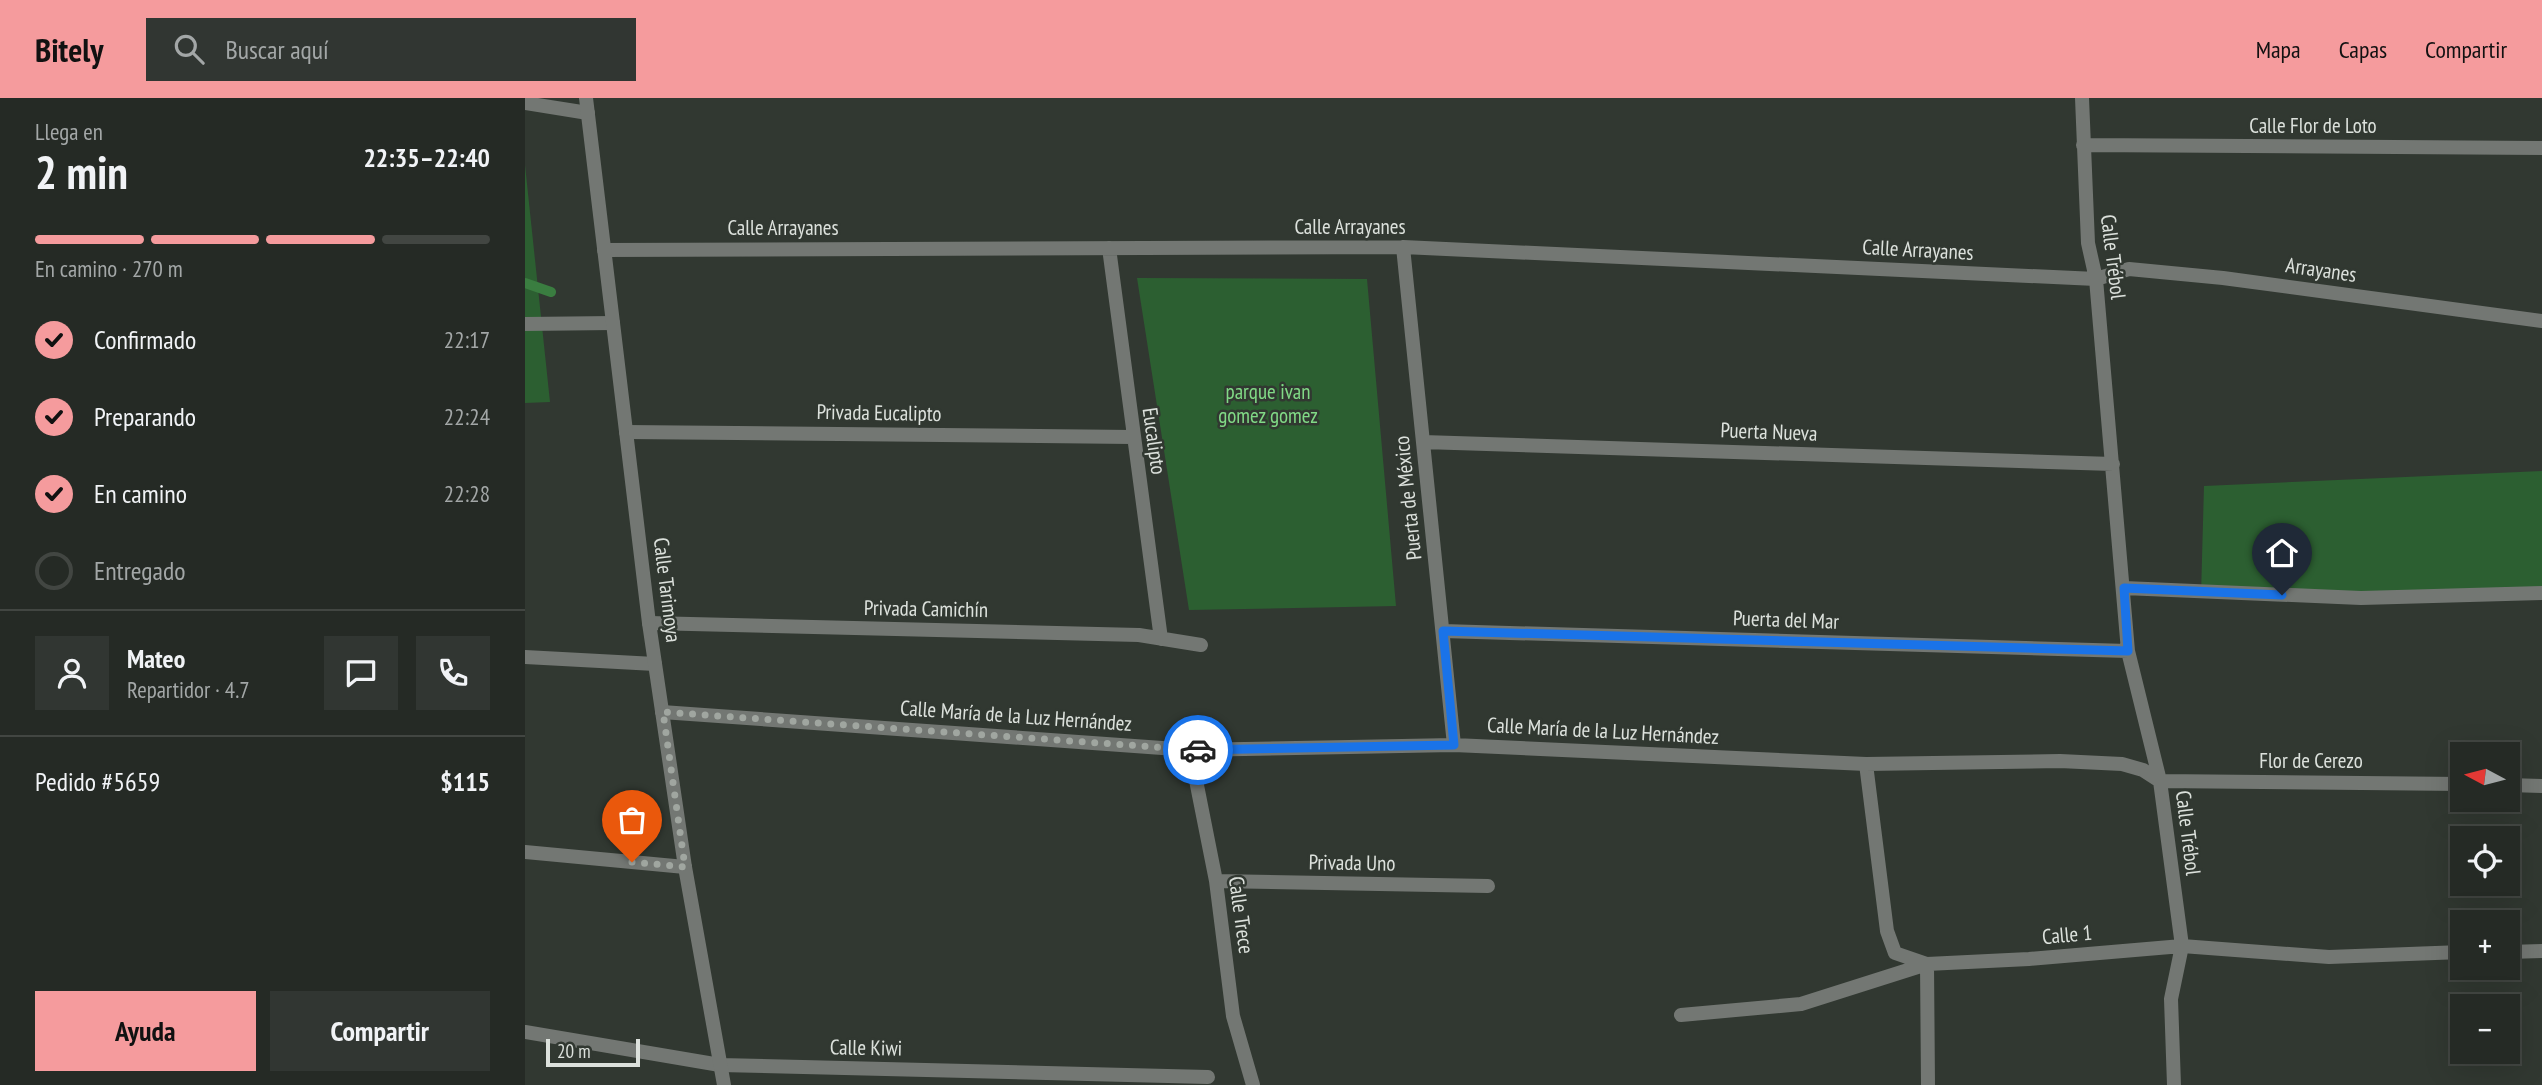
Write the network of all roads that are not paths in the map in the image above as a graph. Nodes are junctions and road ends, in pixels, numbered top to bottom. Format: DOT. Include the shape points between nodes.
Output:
graph roads {
  1 [pos="2082,98"];
  2 [pos="525,103"];
  3 [pos="587,106"];
  4 [pos="2083,145"];
  5 [pos="2542,148"];
  6 [pos="1403,247"];
  7 [pos="1109,248"];
  8 [pos="604,250"];
  9 [pos="2096,279"];
  10 [pos="2542,321"];
  11 [pos="613,323"];
  12 [pos="525,324"];
  13 [pos="626,432"];
  14 [pos="1132,437"];
  15 [pos="1423,442"];
  16 [pos="2113,464"];
  17 [pos="2124,588"];
  18 [pos="2542,593"];
  19 [pos="649,623"];
  20 [pos="1443,631"];
  21 [pos="1161,639"];
  22 [pos="1201,645"];
  23 [pos="2128,651"];
  24 [pos="525,657"];
  25 [pos="655,664"];
  26 [pos="663,712"];
  27 [pos="1454,745"];
  28 [pos="1190,750"];
  29 [pos="1866,764"];
  30 [pos="2160,781"];
  31 [pos="2450,784"];
  32 [pos="2520,785"];
  33 [pos="2542,786"];
  34 [pos="525,852"];
  35 [pos="685,867"];
  36 [pos="1216,881"];
  37 [pos="1488,886"];
  38 [pos="2182,946"];
  39 [pos="2542,951"];
  40 [pos="2450,952"];
  41 [pos="2520,952"];
  42 [pos="1927,964"];
  43 [pos="1681,1015"];
  44 [pos="525,1032"];
  45 [pos="720,1065"];
  46 [pos="1208,1077"];
  47 [pos="724,1085"];
  48 [pos="1253,1085"];
  49 [pos="1928,1085"];
  50 [pos="2174,1085"];
  1 -- 4 [label="street, Calle Trébol"];
  2 -- 3 [label="street"];
  3 -- 8 [label="street, Calle Tarimoya"];
  4 -- 5 [label="street, Calle Flor de Loto"];
  4 -- 9 [label="street, Calle Trébol" via="2088,243"];
  6 -- 7 [label="street, Calle Arrayanes"];
  6 -- 9 [label="street, Calle Arrayanes"];
  6 -- 15 [label="street, Puerta de México"];
  7 -- 8 [label="street, Calle Arrayanes"];
  7 -- 14 [label="street, Eucalipto"];
  8 -- 11 [label="street, Calle Tarimoya"];
  9 -- 10 [label="street, Arrayanes" via="2129,269"];
  9 -- 16 [label="street, Calle Trébol"];
  11 -- 12 [label="street"];
  11 -- 13 [label="street, Calle Tarimoya"];
  13 -- 14 [label="street, Privada Eucalipto"];
  13 -- 19 [label="street, Calle Tarimoya"];
  14 -- 21 [label="street, Eucalipto"];
  15 -- 16 [label="street, Puerta Nueva"];
  15 -- 20 [label="street, Puerta de México"];
  16 -- 17 [label="street, Calle Trébol"];
  17 -- 18 [label="street" via="2361,598"];
  17 -- 23 [label="street, Calle Trébol"];
  19 -- 21 [label="street, Privada Camichín"];
  19 -- 25 [label="street, Calle Tarimoya"];
  20 -- 23 [label="street, Puerta del Mar"];
  20 -- 27 [label="street, Puerta de México"];
  21 -- 22 [label="street, Privada Camichín"];
  23 -- 30 [label="street, Calle Trébol"];
  24 -- 25 [label="street"];
  25 -- 26 [label="street, Calle Tarimoya"];
  26 -- 28 [label="street, Calle María de la Luz Hernández"];
  26 -- 35 [label="street, Calle Tarimoya"];
  27 -- 28 [label="street, Calle María de la Luz Hernández"];
  27 -- 29 [label="street, Calle María de la Luz Hernández"];
  28 -- 36 [label="street, Calle Trece"];
  29 -- 30 [label="street, Calle María de la Luz Hernández" via="2122,764"];
  29 -- 42 [label="street" via="1887,931 1895,953"];
  30 -- 31 [label="street, Flor de Cerezo"];
  30 -- 38 [label="street, Calle Trébol"];
  32 -- 33 [label="street"];
  34 -- 35 [label="street"];
  35 -- 45 [label="street, Calle Tarimoya"];
  36 -- 37 [label="street, Privada Uno"];
  36 -- 48 [label="street, Calle Trece" via="1233,1016"];
  38 -- 40 [label="street, Calle 1" via="2329,957"];
  38 -- 42 [label="street, Calle 1"];
  38 -- 50 [label="street, Calle Trébol" via="2171,999"];
  39 -- 41 [label="street"];
  42 -- 43 [label="street, Calle 1" via="1801,1004"];
  42 -- 49 [label="street"];
  44 -- 45 [label="street, Calle Kiwi"];
  45 -- 46 [label="street, Calle Kiwi"];
  45 -- 47 [label="street, Calle Tarimoya"];
}
